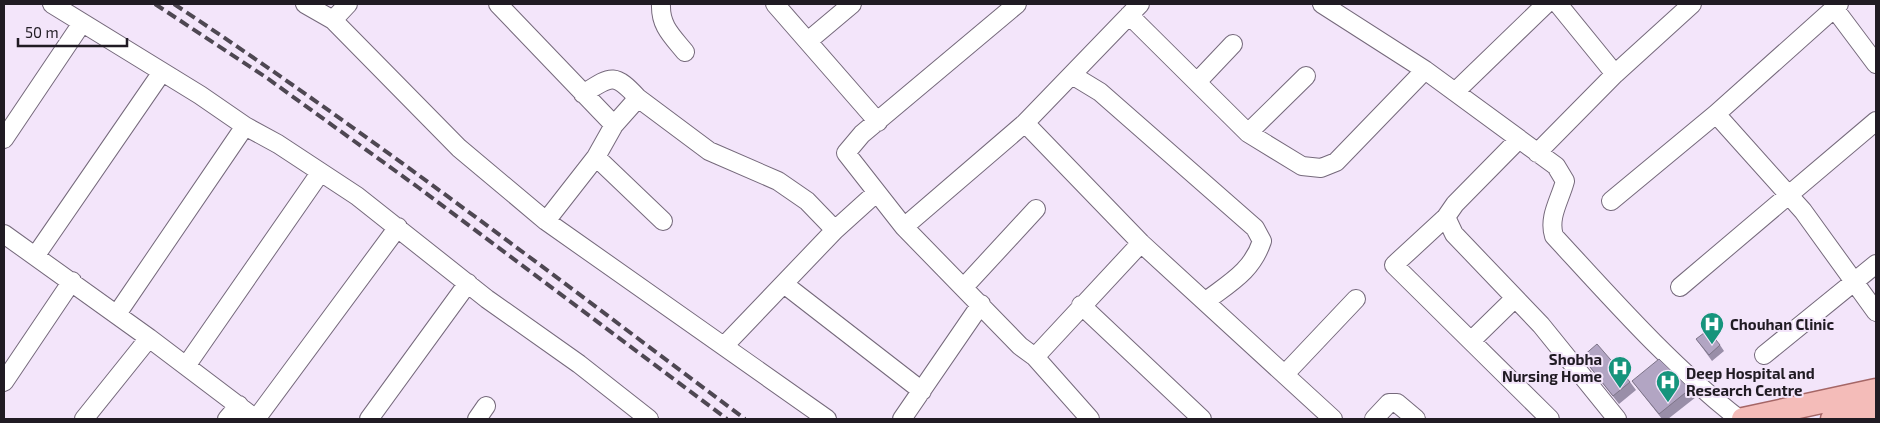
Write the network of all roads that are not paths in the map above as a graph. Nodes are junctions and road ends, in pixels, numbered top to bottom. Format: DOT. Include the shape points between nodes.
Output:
graph roads {
  1 [pos="52,4"];
  2 [pos="305,4"];
  3 [pos="348,4"];
  4 [pos="498,4"];
  5 [pos="661,4"];
  6 [pos="775,4"];
  7 [pos="852,4"];
  8 [pos="1017,4"];
  9 [pos="1322,4"];
  10 [pos="1546,4"];
  11 [pos="1558,4"];
  12 [pos="1692,4"];
  13 [pos="1836,6"];
  14 [pos="1134,9"];
  15 [pos="333,20"];
  16 [pos="82,24"];
  17 [pos="808,41"];
  18 [pos="1233,44"];
  19 [pos="686,52"];
  20 [pos="1876,64"];
  21 [pos="1425,70"];
  22 [pos="162,72"];
  23 [pos="1615,74"];
  24 [pos="1072,75"];
  25 [pos="1306,76"];
  26 [pos="1197,82"];
  27 [pos="1456,91"];
  28 [pos="583,94"];
  29 [pos="638,98"];
  30 [pos="1716,114"];
  31 [pos="1876,121"];
  32 [pos="878,122"];
  33 [pos="1025,123"];
  34 [pos="614,125"];
  35 [pos="244,126"];
  36 [pos="6,132"];
  37 [pos="1248,133"];
  38 [pos="1519,139"];
  39 [pos="1537,153"];
  40 [pos="596,157"];
  41 [pos="320,173"];
  42 [pos="876,193"];
  43 [pos="1789,194"];
  44 [pos="1611,201"];
  45 [pos="1036,209"];
  46 [pos="1446,217"];
  47 [pos="546,221"];
  48 [pos="663,221"];
  49 [pos="904,227"];
  50 [pos="398,228"];
  51 [pos="835,230"];
  52 [pos="4,234"];
  53 [pos="1141,243"];
  54 [pos="36,255"];
  55 [pos="1876,264"];
  56 [pos="1854,281"];
  57 [pos="72,282"];
  58 [pos="468,283"];
  59 [pos="784,284"];
  60 [pos="964,287"];
  61 [pos="1680,287"];
  62 [pos="1515,298"];
  63 [pos="1356,299"];
  64 [pos="1206,301"];
  65 [pos="981,304"];
  66 [pos="1081,305"];
  67 [pos="1876,312"];
  68 [pos="117,314"];
  69 [pos="149,338"];
  70 [pos="1472,340"];
  71 [pos="724,346"];
  72 [pos="1764,355"];
  73 [pos="1035,358"];
  74 [pos="186,366"];
  75 [pos="1285,374"];
  76 [pos="4,382"];
  77 [pos="1876,390"];
  78 [pos="922,391"];
  79 [pos="239,405"];
  80 [pos="1876,409"];
  81 [pos="84,419"];
  82 [pos="227,419"];
  83 [pos="256,419"];
  84 [pos="369,419"];
  85 [pos="649,419"];
  86 [pos="827,419"];
  87 [pos="902,419"];
  88 [pos="1090,419"];
  89 [pos="1202,419"];
  90 [pos="1333,419"];
  91 [pos="1374,419"];
  92 [pos="1416,419"];
  93 [pos="1550,419"];
  94 [pos="1617,419"];
  95 [pos="1739,419"];
  96 [pos="1743,419"];
  97 [pos="1832,419"];
  1 -- 16 [label="street"];
  2 -- 15 [label="street"];
  3 -- 15 [label="street"];
  4 -- 28 [label="street"];
  5 -- 19 [label="street" via="665,29"];
  6 -- 17 [label="street"];
  7 -- 17 [label="street"];
  8 -- 32 [label="street"];
  9 -- 21 [label="street"];
  10 -- 27 [label="street"];
  11 -- 23 [label="street"];
  12 -- 23 [label="street"];
  13 -- 20 [label="street"];
  13 -- 30 [label="street"];
  14 -- 24 [label="street"];
  14 -- 26 [label="street"];
  15 -- 47 [label="street" via="459,148"];
  16 -- 22 [label="street"];
  16 -- 36 [label="street"];
  17 -- 32 [label="street"];
  18 -- 26 [label="street"];
  21 -- 27 [label="street"];
  21 -- 37 [label="street" via="1336,162 1321,168 1302,166"];
  22 -- 35 [label="street"];
  22 -- 54 [label="street"];
  23 -- 39 [label="street"];
  24 -- 33 [label="street"];
  24 -- 64 [label="street" via="1100,92 1255,228 1262,241 1249,268"];
  25 -- 37 [label="street"];
  26 -- 37 [label="street"];
  27 -- 38 [label="street"];
  28 -- 29 [label="street" via="613,79 622,81"];
  28 -- 34 [label="street"];
  29 -- 34 [label="street"];
  29 -- 51 [label="street" via="709,151 778,181 793,191"];
  30 -- 43 [label="street"];
  30 -- 44 [label="street"];
  31 -- 43 [label="street"];
  32 -- 42 [label="street" via="862,134 846,153"];
  33 -- 49 [label="street"];
  33 -- 53 [label="street"];
  34 -- 40 [label="street"];
  35 -- 41 [label="street" via="278,144"];
  35 -- 68 [label="street"];
  38 -- 39 [label="street"];
  38 -- 46 [label="street"];
  39 -- 95 [label="street" via="1556,166 1565,181 1554,212 1551,227 1554,236 1705,393"];
  40 -- 47 [label="street"];
  40 -- 48 [label="street"];
  41 -- 50 [label="street" via="357,196"];
  41 -- 74 [label="street"];
  42 -- 49 [label="street"];
  42 -- 51 [label="street"];
  43 -- 56 [label="street"];
  43 -- 61 [label="street"];
  45 -- 60 [label="street"];
  46 -- 62 [label="street" via="1454,234"];
  46 -- 70 [label="street" via="1394,265"];
  47 -- 71 [label="street"];
  49 -- 60 [label="street"];
  50 -- 58 [label="street"];
  50 -- 83 [label="street"];
  51 -- 59 [label="street"];
  52 -- 54 [label="street"];
  53 -- 64 [label="street"];
  53 -- 66 [label="street"];
  54 -- 57 [label="street"];
  55 -- 56 [label="street"];
  56 -- 67 [label="street"];
  56 -- 72 [label="street"];
  57 -- 68 [label="street"];
  57 -- 76 [label="street"];
  58 -- 84 [label="street"];
  58 -- 85 [label="street"];
  59 -- 71 [label="street"];
  59 -- 78 [label="street"];
  60 -- 65 [label="street"];
  62 -- 70 [label="street"];
  62 -- 94 [label="street"];
  63 -- 75 [label="street"];
  64 -- 75 [label="street"];
  65 -- 73 [label="street"];
  65 -- 78 [label="street"];
  66 -- 73 [label="street"];
  66 -- 89 [label="street"];
  68 -- 69 [label="street"];
  69 -- 74 [label="street"];
  69 -- 81 [label="street"];
  70 -- 93 [label="street"];
  71 -- 86 [label="street"];
  73 -- 88 [label="street"];
  74 -- 79 [label="street"];
  75 -- 90 [label="street"];
  77 -- 96 [label="main road"];
  78 -- 87 [label="street"];
  79 -- 82 [label="street"];
  79 -- 83 [label="street"];
  80 -- 97 [label="main road"];
  91 -- 92 [label="street" via="1389,403 1397,403"];
}
